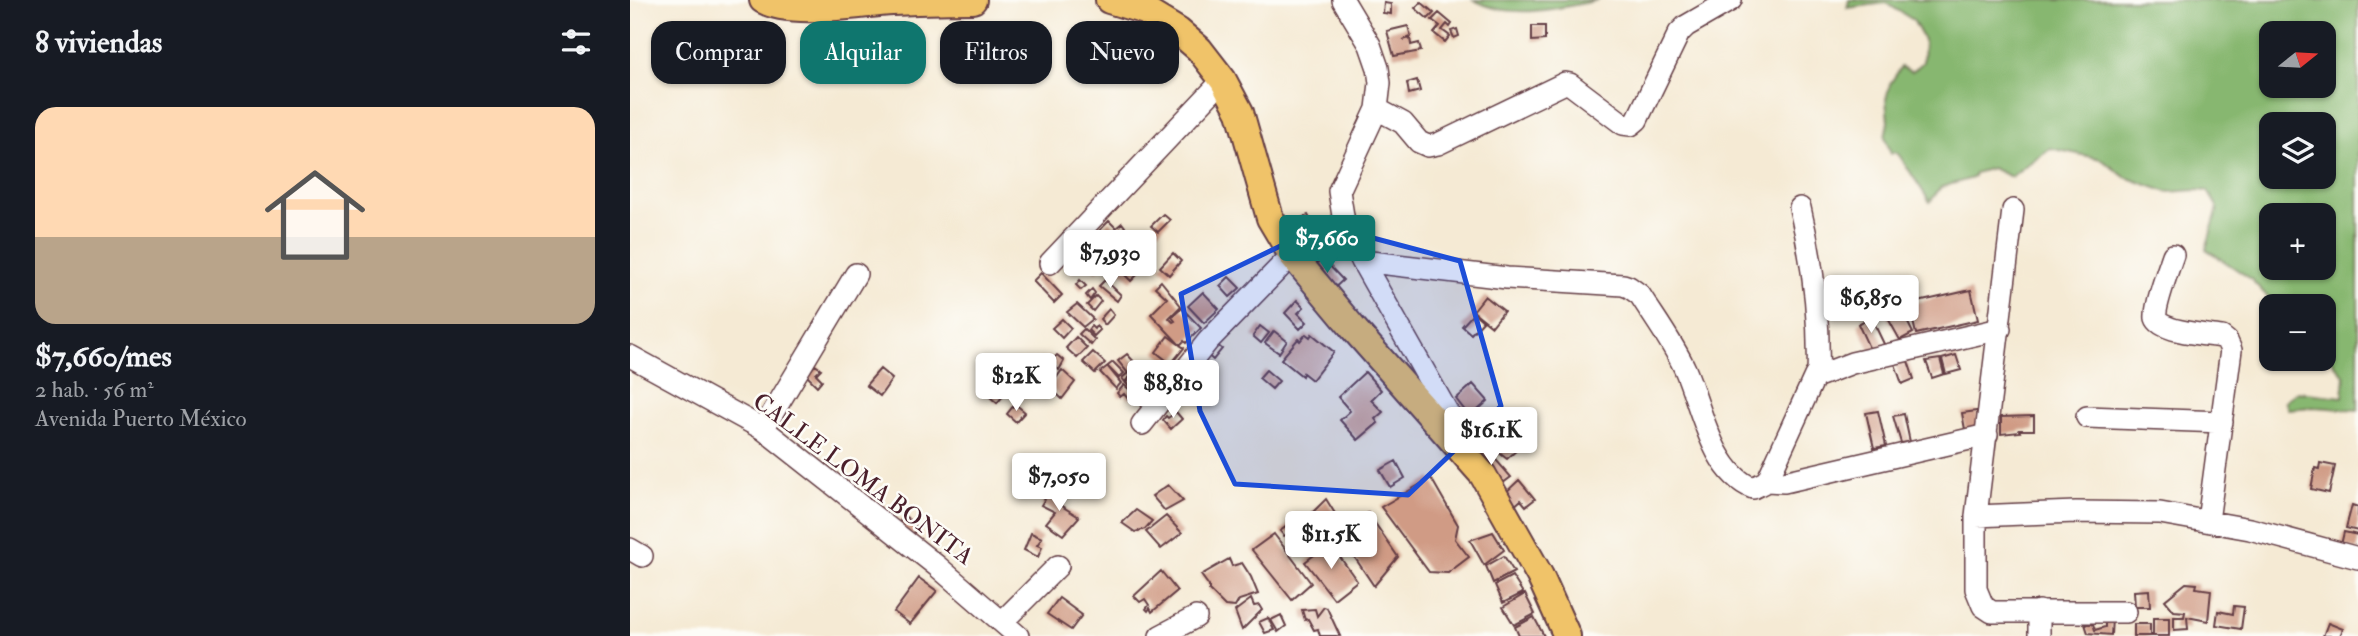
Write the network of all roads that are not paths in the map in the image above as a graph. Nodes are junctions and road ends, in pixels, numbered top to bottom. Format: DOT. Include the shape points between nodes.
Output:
graph roads {
  1 [pos="763,0"];
  2 [pos="973,0"];
  3 [pos="1109,0"];
  4 [pos="1343,0"];
  5 [pos="1731,0"];
  6 [pos="1223,80"];
  7 [pos="1377,109"];
  8 [pos="1800,208"];
  9 [pos="2013,210"];
  10 [pos="2173,255"];
  11 [pos="1292,256"];
  12 [pos="1362,261"];
  13 [pos="1050,263"];
  14 [pos="856,274"];
  15 [pos="2000,329"];
  16 [pos="630,356"];
  17 [pos="1818,376"];
  18 [pos="2087,417"];
  19 [pos="2222,422"];
  20 [pos="1142,424"];
  21 [pos="763,429"];
  22 [pos="1987,435"];
  23 [pos="1483,475"];
  24 [pos="1767,481"];
  25 [pos="1976,516"];
  26 [pos="2208,522"];
  27 [pos="2358,558"];
  28 [pos="1058,566"];
  29 [pos="2039,611"];
  30 [pos="2126,612"];
  31 [pos="1196,617"];
  32 [pos="1011,628"];
  33 [pos="1160,636"];
  34 [pos="1567,636"];
  35 [pos="2039,636"];
  1 -- 2 [label="main road" via="799,8"];
  3 -- 6 [label="main road" via="1145,11 1178,30"];
  4 -- 7 [label="street" via="1378,68"];
  5 -- 7 [label="street" via="1679,33 1631,125 1565,83 1428,146 1403,123"];
  6 -- 11 [label="main road" via="1240,112 1270,218"];
  6 -- 13 [label="street"];
  7 -- 12 [label="street" via="1339,191 1344,222"];
  8 -- 17 [label="street" via="1816,307"];
  9 -- 15 [label="street"];
  10 -- 19 [label="street" via="2156,319 2171,329 2222,337 2230,344"];
  11 -- 20 [label="street" via="1208,341"];
  11 -- 23 [label="main road"];
  12 -- 23 [label="street"];
  12 -- 24 [label="street" via="1629,287 1640,295 1684,368 1728,470 1753,488"];
  14 -- 21 [label="street"];
  15 -- 17 [label="street" via="1852,363"];
  15 -- 22 [label="street"];
  16 -- 21 [label="street, CALLE LOMA BONITA"];
  17 -- 24 [label="street"];
  18 -- 19 [label="street"];
  19 -- 26 [label="street"];
  21 -- 32 [label="street, CALLE LOMA BONITA"];
  22 -- 24 [label="street" via="1784,482"];
  22 -- 25 [label="street"];
  23 -- 34 [label="main road" via="1540,576"];
  25 -- 26 [label="street" via="2161,513"];
  25 -- 29 [label="street" via="1978,600 1992,612"];
  26 -- 27 [label="street"];
  28 -- 32 [label="street"];
  29 -- 30 [label="street"];
  29 -- 35 [label="street"];
  31 -- 33 [label="street"];
}
